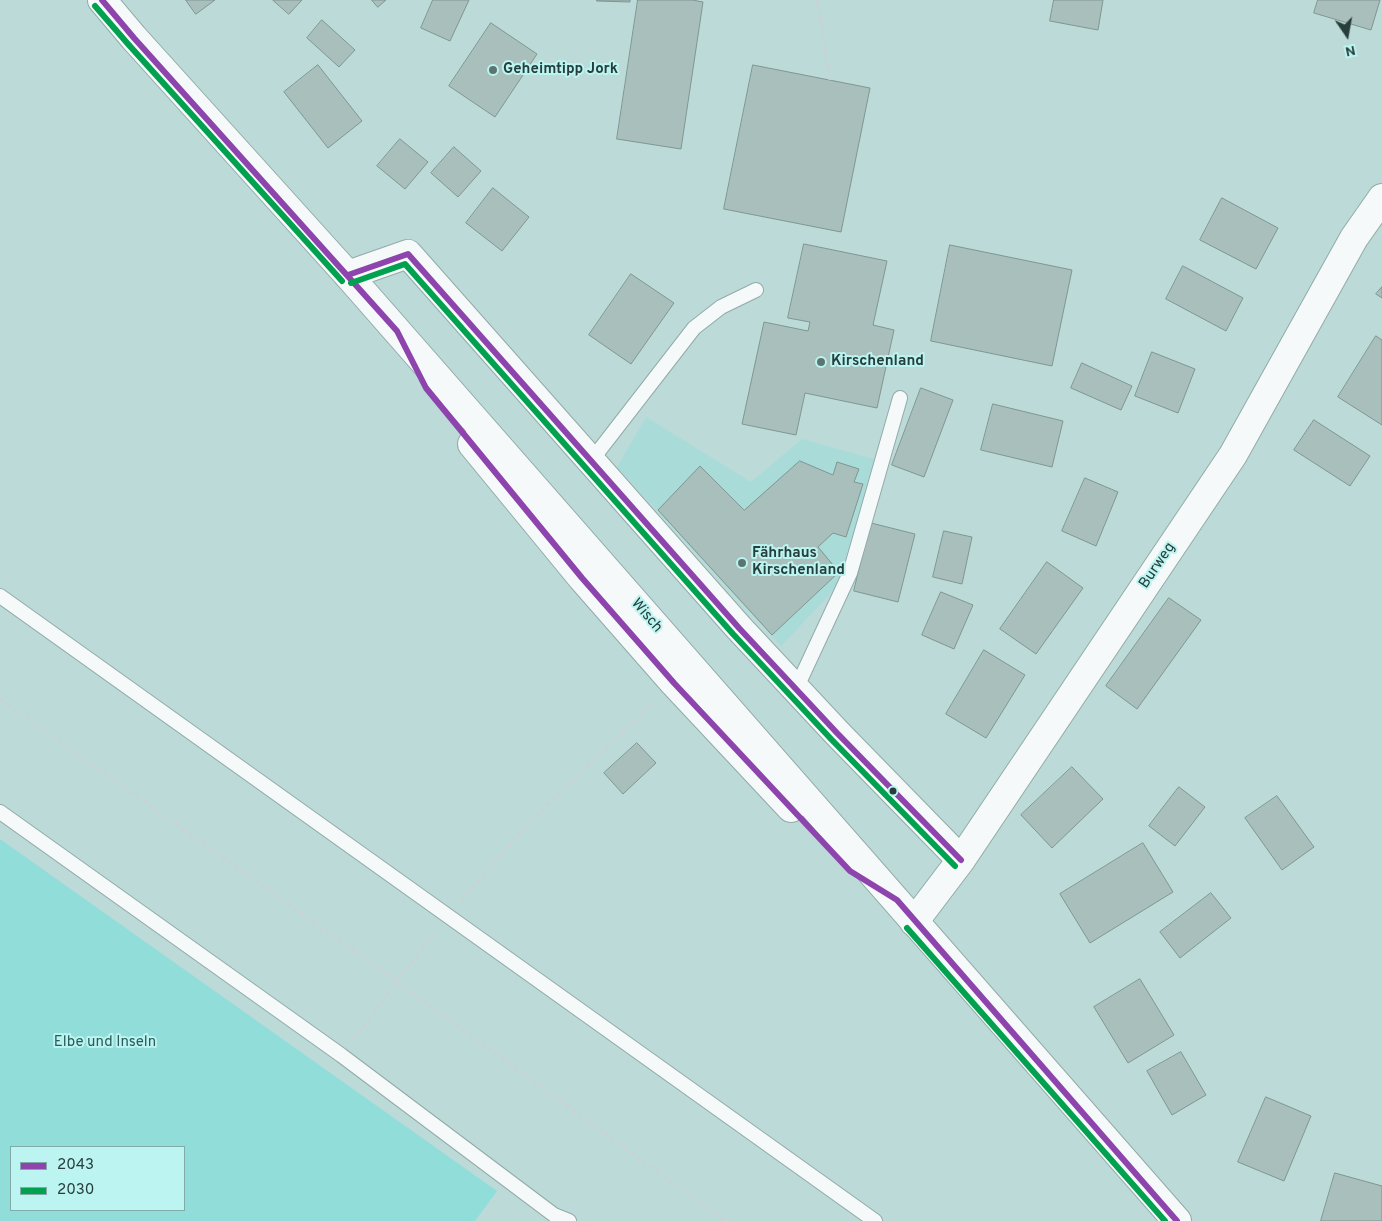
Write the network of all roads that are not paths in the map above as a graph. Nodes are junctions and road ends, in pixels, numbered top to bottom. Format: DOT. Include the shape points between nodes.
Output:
graph roads {
  1 [pos="102,0"];
  2 [pos="1382,198"];
  3 [pos="348,275"];
  4 [pos="756,290"];
  5 [pos="397,331"];
  6 [pos="900,398"];
  7 [pos="591,461"];
  8 [pos="0,596"];
  9 [pos="796,689"];
  10 [pos="0,812"];
  11 [pos="961,860"];
  12 [pos="897,900"];
  13 [pos="914,922"];
  14 [pos="555,1218"];
  15 [pos="569,1221"];
  16 [pos="875,1221"];
  17 [pos="1177,1221"];
  1 -- 3 [label="street, Wisch"];
  2 -- 11 [label="street, Burweg" via="1354,238 1233,455"];
  3 -- 5 [label="street, Wisch"];
  3 -- 7 [label="street" via="408,254"];
  4 -- 7 [label="lane" via="721,307 694,328"];
  5 -- 12 [label="street, Wisch"];
  5 -- 12 [label="street, Wisch" via="426,388 674,684 850,871"];
  6 -- 9 [label="lane" via="850,573"];
  7 -- 9 [label="street"];
  8 -- 16 [label="lane"];
  9 -- 11 [label="street"];
  10 -- 14 [label="lane" via="341,1056"];
  11 -- 13 [label="street, Burweg"];
  12 -- 13 [label="street, Wisch"];
  13 -- 17 [label="street, Wisch"];
  14 -- 15 [label="lane"];
}
